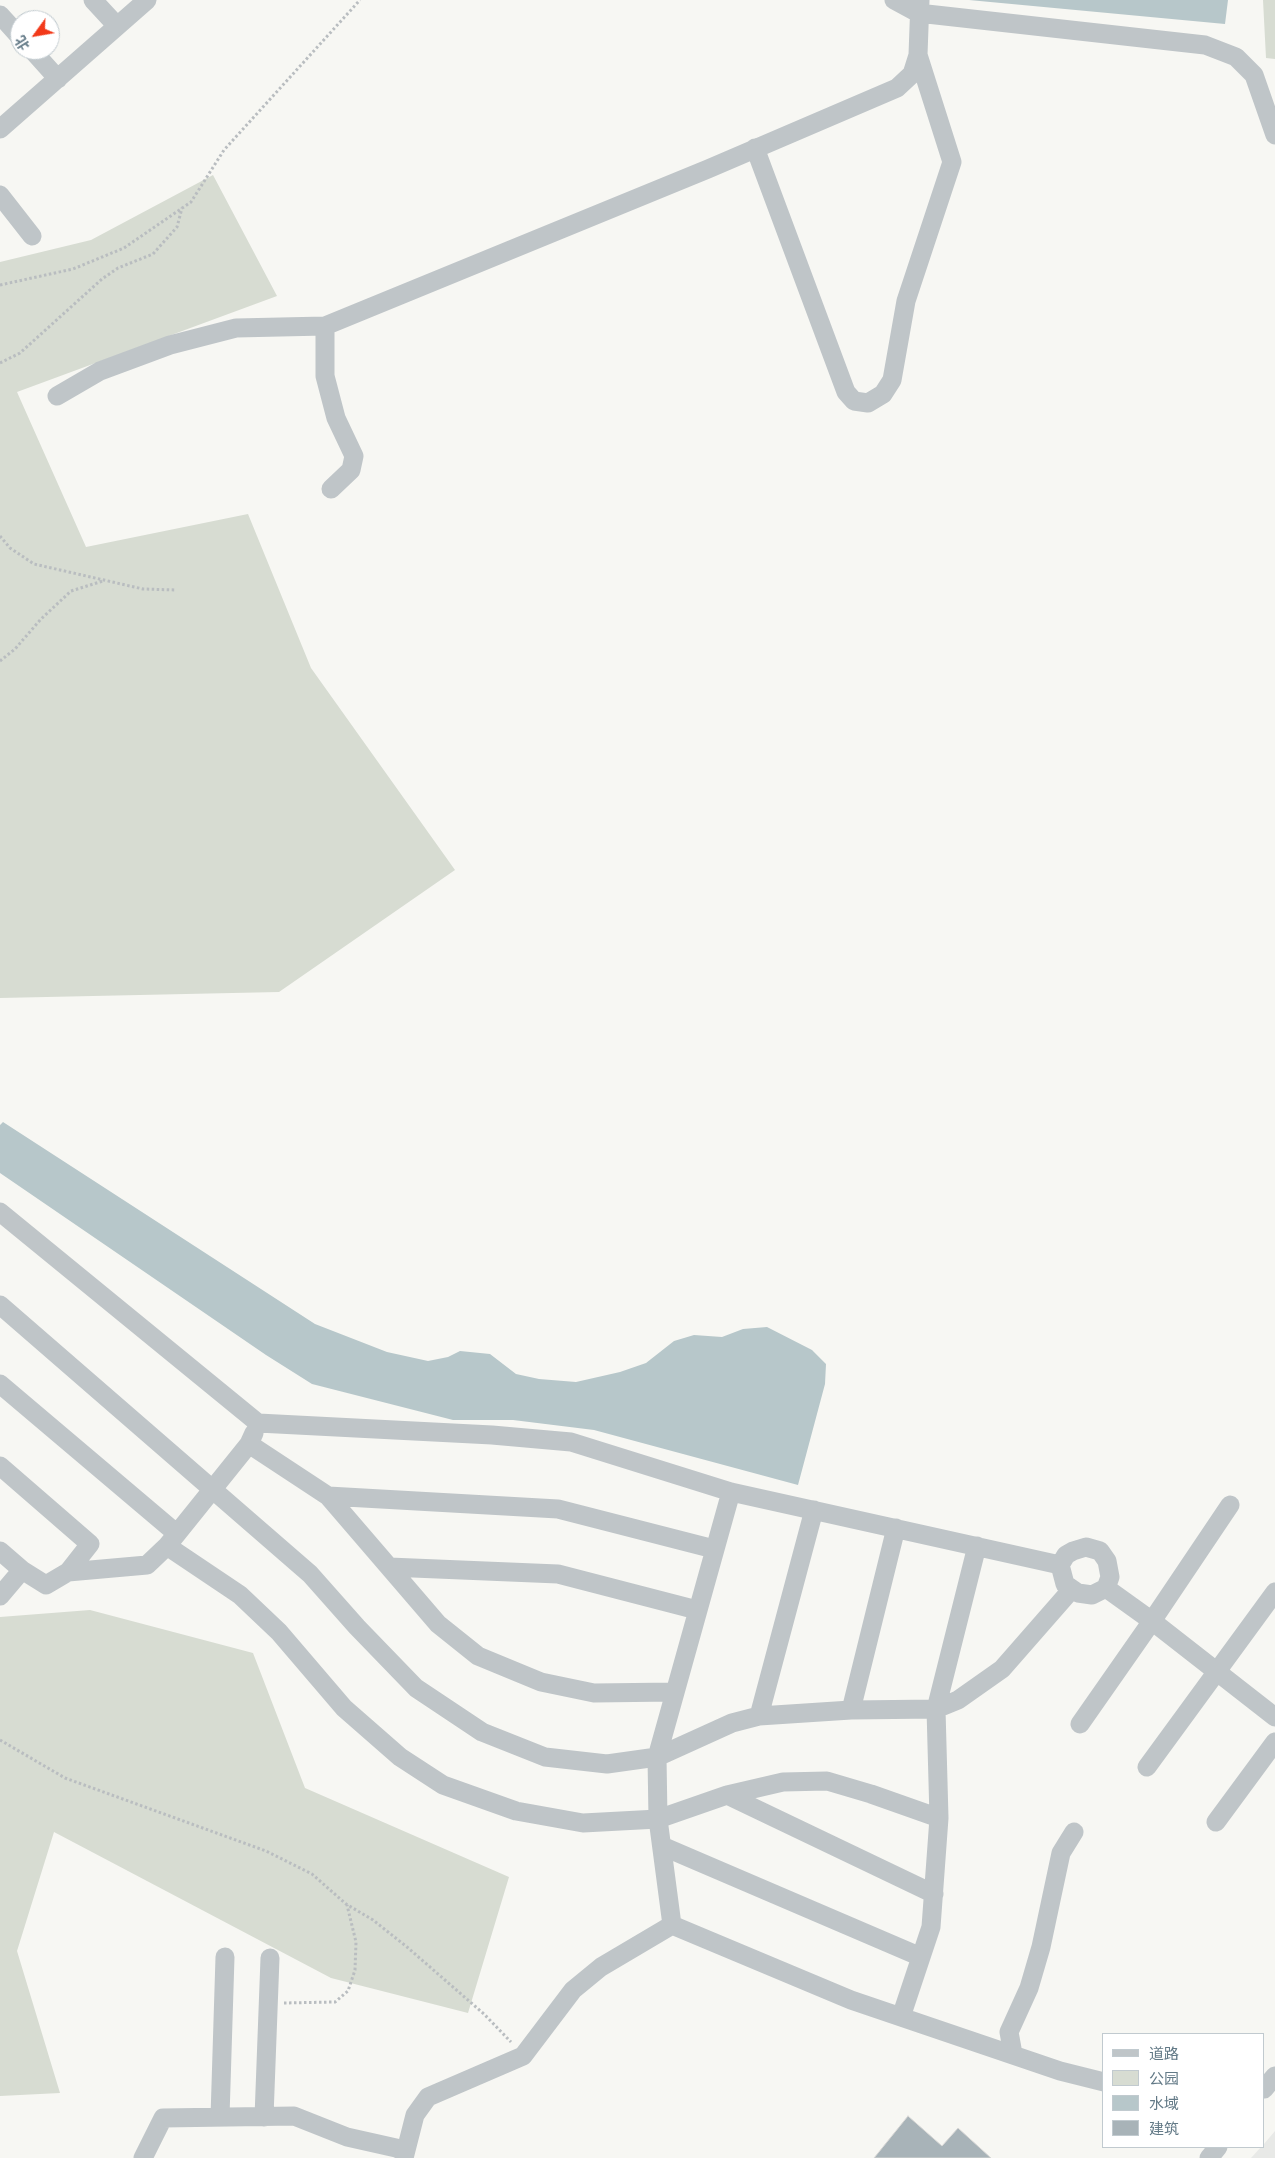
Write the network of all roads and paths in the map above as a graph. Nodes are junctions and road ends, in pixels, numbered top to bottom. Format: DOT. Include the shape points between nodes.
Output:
graph roads {
  1 [pos="93,0"];
  2 [pos="147,0"];
  3 [pos="360,0"];
  4 [pos="894,0"];
  5 [pos="919,7"];
  6 [pos="0,15"];
  7 [pos="10,26"];
  8 [pos="117,26"];
  9 [pos="918,55"];
  10 [pos="41,60"];
  11 [pos="58,79"];
  12 [pos="0,129"];
  13 [pos="1275,134"];
  14 [pos="755,148"];
  15 [pos="0,195"];
  16 [pos="182,208"];
  17 [pos="32,236"];
  18 [pos="0,285"];
  19 [pos="326,326"];
  20 [pos="0,362"];
  21 [pos="57,396"];
  22 [pos="331,489"];
  23 [pos="0,536"];
  24 [pos="104,581"];
  25 [pos="176,590"];
  26 [pos="0,661"];
  27 [pos="0,1212"];
  28 [pos="0,1305"];
  29 [pos="0,1384"];
  30 [pos="258,1423"];
  31 [pos="249,1444"];
  32 [pos="0,1466"];
  33 [pos="211,1490"];
  34 [pos="731,1492"];
  35 [pos="328,1496"];
  36 [pos="1230,1505"];
  37 [pos="814,1510"];
  38 [pos="896,1528"];
  39 [pos="172,1539"];
  40 [pos="977,1546"];
  41 [pos="714,1549"];
  42 [pos="0,1551"];
  43 [pos="1060,1565"];
  44 [pos="389,1567"];
  45 [pos="22,1570"];
  46 [pos="68,1572"];
  47 [pos="1072,1588"];
  48 [pos="1106,1588"];
  49 [pos="1275,1592"];
  50 [pos="0,1596"];
  51 [pos="697,1610"];
  52 [pos="1152,1621"];
  53 [pos="1216,1671"];
  54 [pos="674,1692"];
  55 [pos="936,1709"];
  56 [pos="851,1710"];
  57 [pos="759,1716"];
  58 [pos="1275,1717"];
  59 [pos="1080,1724"];
  60 [pos="0,1740"];
  61 [pos="1275,1742"];
  62 [pos="657,1757"];
  63 [pos="1147,1767"];
  64 [pos="726,1796"];
  65 [pos="939,1818"];
  66 [pos="658,1820"];
  67 [pos="1216,1822"];
  68 [pos="1074,1832"];
  69 [pos="662,1846"];
  70 [pos="934,1894"];
  71 [pos="346,1904"];
  72 [pos="672,1925"];
  73 [pos="226,1957"];
  74 [pos="921,1957"];
  75 [pos="270,1958"];
  76 [pos="268,2004"];
  77 [pos="901,2017"];
  78 [pos="1013,2054"];
  79 [pos="523,2056"];
  80 [pos="1275,2076"];
  81 [pos="1102,2082"];
  82 [pos="1265,2088"];
  83 [pos="220,2117"];
  84 [pos="264,2117"];
  85 [pos="1217,2148"];
  86 [pos="404,2154"];
  87 [pos="143,2158"];
  88 [pos="1209,2158"];
  1 -- 8 [label="street"];
  2 -- 8 [label="street"];
  3 -- 16 [label="path" via="224,150 191,202"];
  4 -- 5 [label="street"];
  5 -- 9 [label="street"];
  5 -- 13 [label="street" via="1205,45 1236,57 1254,75"];
  6 -- 7 [label="street"];
  8 -- 11 [label="street"];
  9 -- 14 [label="street" via="912,74 897,88"];
  9 -- 14 [label="street" via="952,162 906,301 892,380 883,394 868,403 854,401 846,392"];
  10 -- 11 [label="street"];
  11 -- 12 [label="street"];
  14 -- 19 [label="street"];
  15 -- 17 [label="street"];
  16 -- 18 [label="path" via="124,248 73,269"];
  16 -- 20 [label="path" via="177,227 153,254 102,278 20,353"];
  19 -- 21 [label="street" via="236,328 170,344 100,371"];
  19 -- 22 [label="street" via="325,376 336,418 354,456 351,470"];
  23 -- 24 [label="path" via="10,548 34,564"];
  24 -- 25 [label="path" via="143,589"];
  24 -- 26 [label="path" via="71,591"];
  27 -- 30 [label="street"];
  28 -- 33 [label="street"];
  29 -- 39 [label="street"];
  30 -- 31 [label="street"];
  30 -- 34 [label="street" via="570,1442"];
  31 -- 33 [label="street"];
  31 -- 35 [label="street"];
  32 -- 46 [label="street" via="90,1544"];
  33 -- 39 [label="street"];
  33 -- 62 [label="street" via="310,1574 416,1688 482,1732 545,1758 607,1764"];
  34 -- 37 [label="street"];
  34 -- 41 [label="street"];
  35 -- 41 [label="street" via="558,1509"];
  35 -- 44 [label="street"];
  36 -- 52 [label="street"];
  37 -- 38 [label="street"];
  37 -- 57 [label="street"];
  38 -- 40 [label="street"];
  38 -- 56 [label="street"];
  39 -- 46 [label="street" via="147,1565"];
  39 -- 66 [label="street" via="279,1632 344,1708 400,1757 443,1785 516,1811 583,1824"];
  40 -- 43 [label="street"];
  40 -- 55 [label="street"];
  41 -- 51 [label="street"];
  42 -- 45 [label="street"];
  43 -- 47 [label="street" via="1065,1584"];
  43 -- 48 [label="street" via="1073,1551 1086,1547 1100,1551 1107,1561 1110,1577"];
  44 -- 51 [label="street" via="558,1574"];
  44 -- 54 [label="street" via="438,1624 478,1656 541,1682 594,1693"];
  45 -- 46 [label="street" via="46,1585"];
  45 -- 50 [label="street"];
  47 -- 48 [label="street" via="1078,1593 1092,1595"];
  47 -- 55 [label="street" via="1002,1669 958,1700"];
  48 -- 52 [label="street"];
  49 -- 53 [label="street"];
  51 -- 54 [label="street"];
  52 -- 53 [label="street"];
  52 -- 59 [label="street"];
  53 -- 58 [label="street"];
  53 -- 63 [label="street"];
  54 -- 62 [label="street"];
  55 -- 56 [label="street"];
  55 -- 65 [label="street"];
  56 -- 57 [label="street"];
  57 -- 62 [label="street" via="732,1724"];
  60 -- 71 [label="path" via="65,1778 266,1851 312,1874"];
  61 -- 67 [label="street"];
  62 -- 66 [label="street"];
  64 -- 65 [label="street" via="783,1782 827,1781"];
  64 -- 66 [label="street"];
  64 -- 70 [label="street"];
  65 -- 70 [label="street"];
  66 -- 69 [label="street"];
  68 -- 78 [label="street" via="1061,1853 1041,1947 1029,1988 1009,2032"];
  69 -- 72 [label="street"];
  69 -- 74 [label="street"];
  70 -- 74 [label="street" via="931,1927"];
  71 -- 76 [label="path" via="356,1942 355,1970 348,1991 335,2002"];
  71 -- 79 [label="path" via="372,1920 442,1977 484,2014"];
  72 -- 77 [label="street" via="851,2000"];
  72 -- 79 [label="street" via="601,1967 573,1990"];
  73 -- 83 [label="street"];
  74 -- 77 [label="street"];
  75 -- 76 [label="street"];
  76 -- 84 [label="street"];
  77 -- 78 [label="street"];
  78 -- 81 [label="street"];
  79 -- 86 [label="street" via="428,2097 415,2115"];
  80 -- 82 [label="street"];
  83 -- 84 [label="street"];
  83 -- 87 [label="street" via="163,2118"];
  84 -- 86 [label="street" via="294,2116 347,2137"];
  85 -- 88 [label="street"];
}
